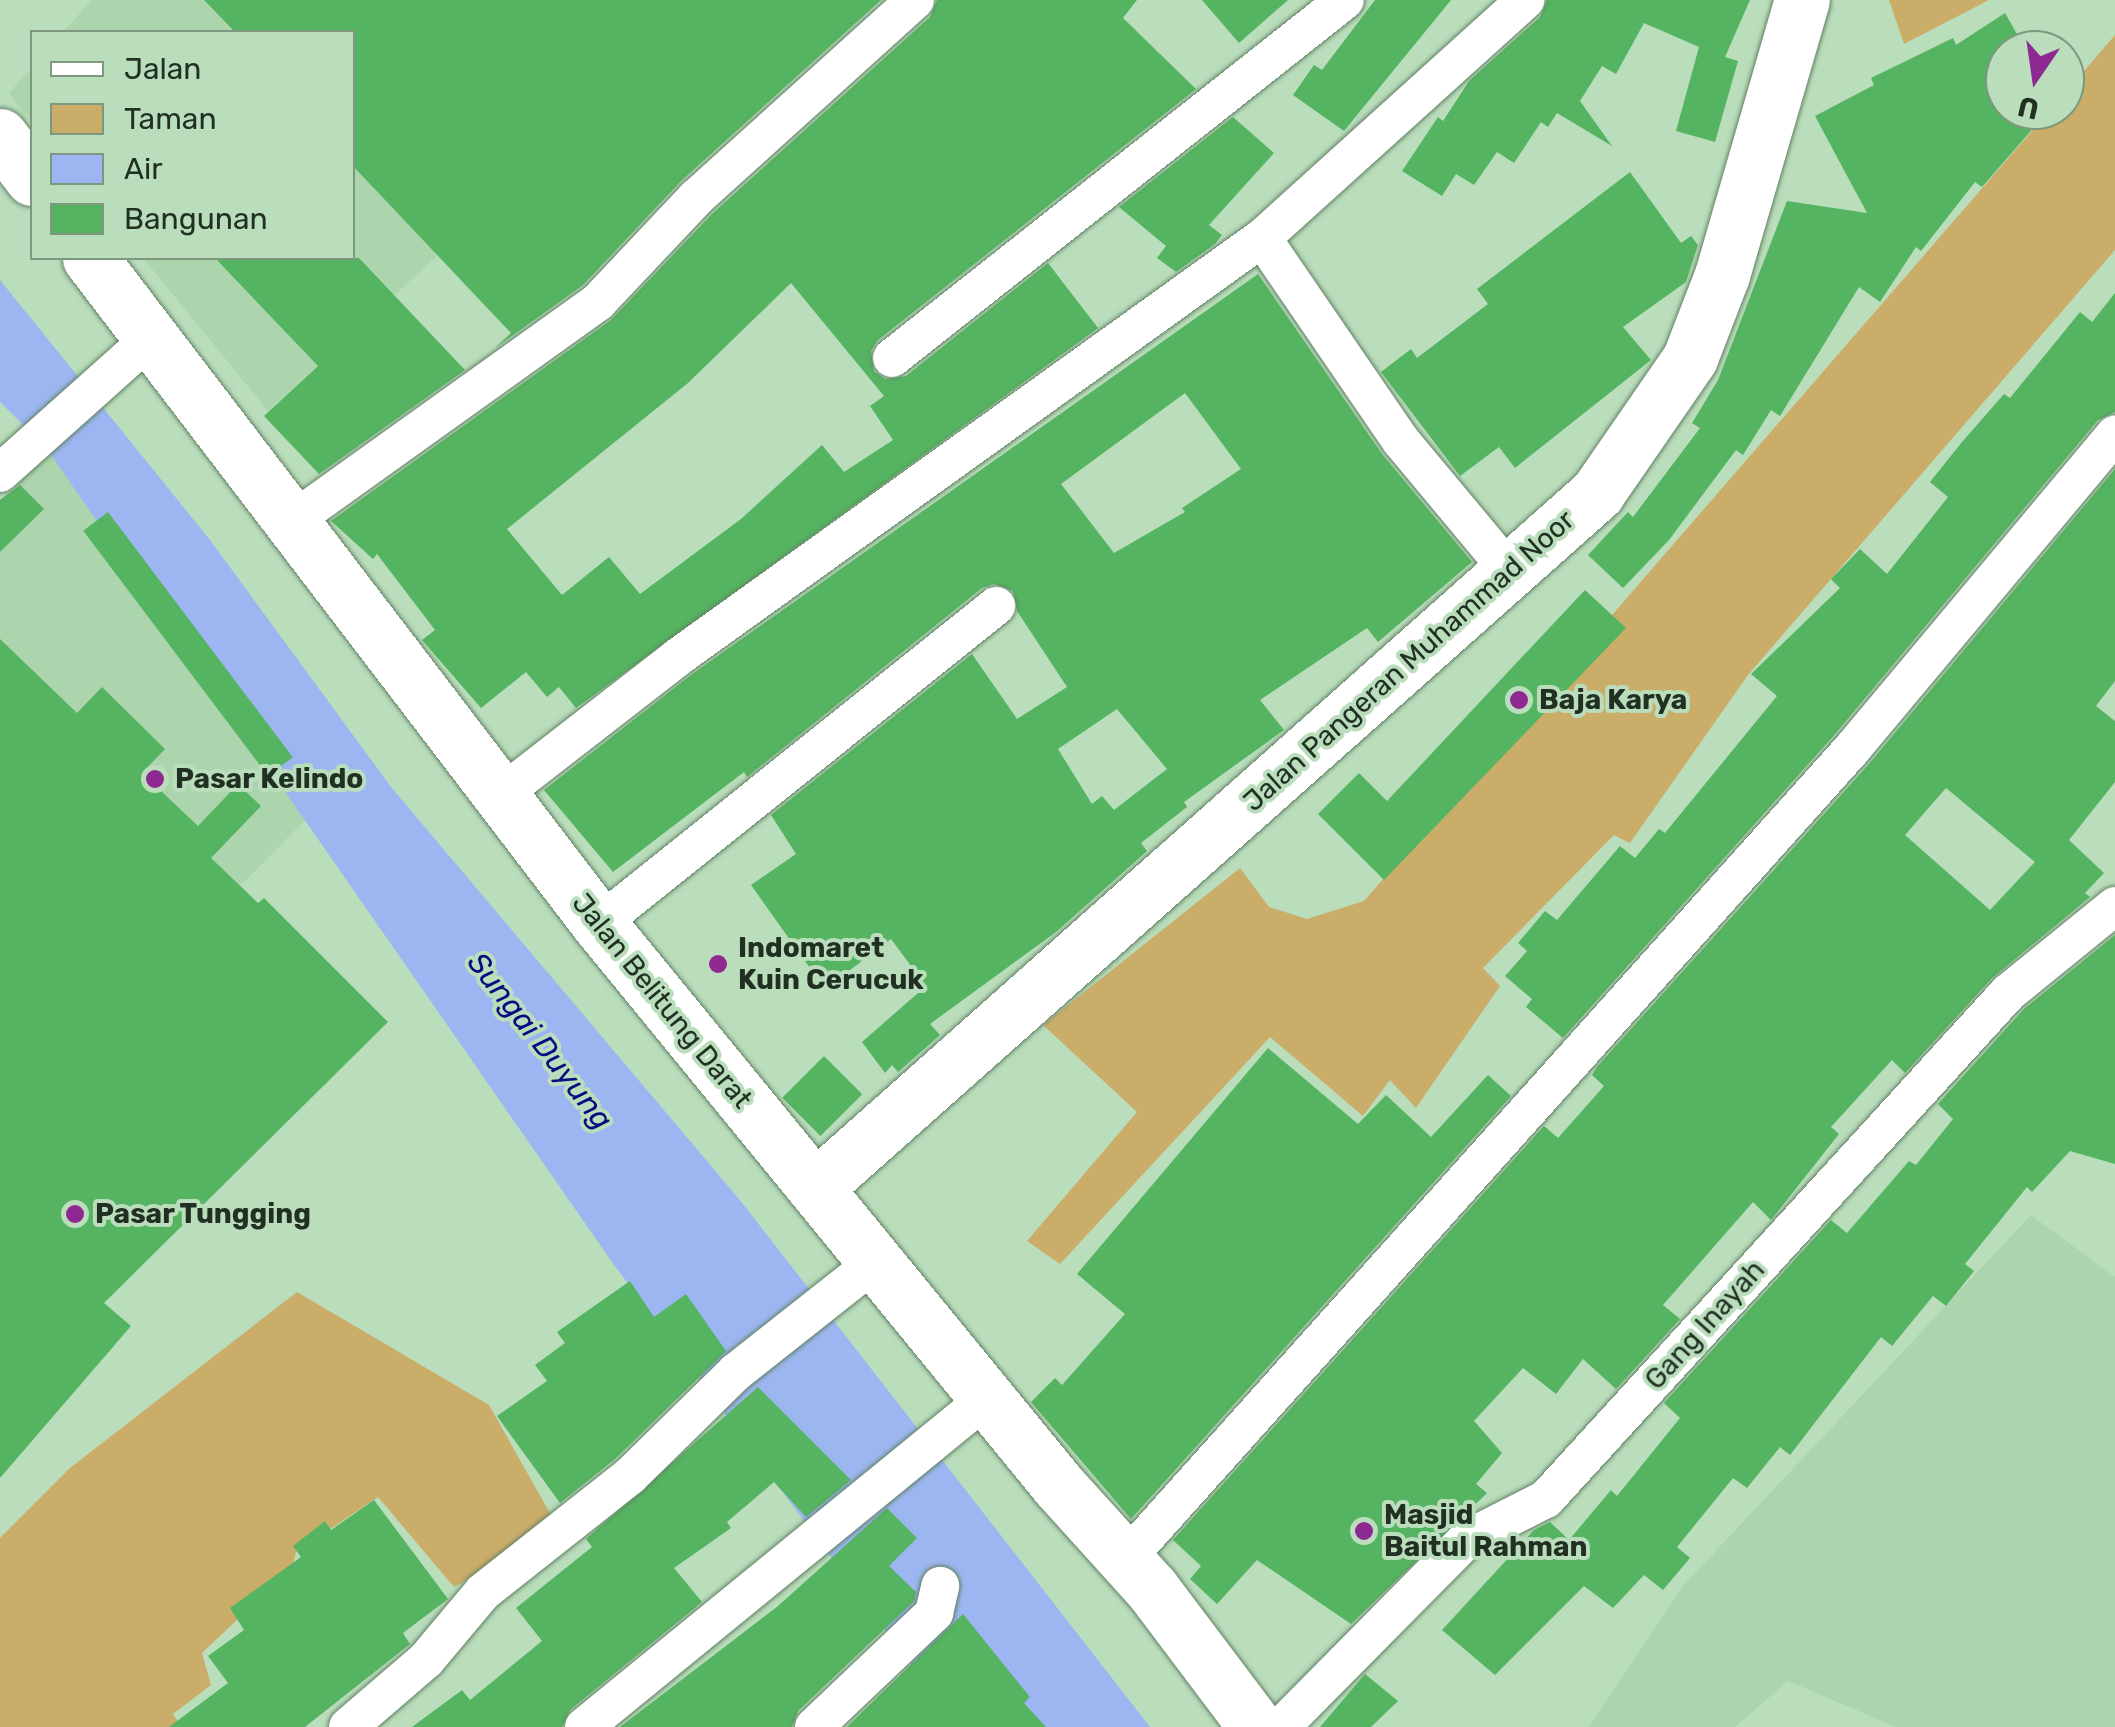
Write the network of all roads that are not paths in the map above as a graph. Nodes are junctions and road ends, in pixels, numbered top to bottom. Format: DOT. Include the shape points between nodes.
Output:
graph roads {
  1 [pos="915,0"];
  2 [pos="1345,0"];
  3 [pos="1525,0"];
  4 [pos="1801,0"];
  5 [pos="0,136"];
  6 [pos="30,175"];
  7 [pos="1262,238"];
  8 [pos="92,260"];
  9 [pos="153,336"];
  10 [pos="892,358"];
  11 [pos="2115,434"];
  12 [pos="0,472"];
  13 [pos="295,518"];
  14 [pos="1512,574"];
  15 [pos="996,606"];
  16 [pos="499,796"];
  17 [pos="2115,906"];
  18 [pos="599,924"];
  19 [pos="816,1187"];
  20 [pos="880,1259"];
  21 [pos="972,1410"];
  22 [pos="1126,1559"];
  23 [pos="940,1586"];
  24 [pos="348,1727"];
  25 [pos="584,1727"];
  26 [pos="814,1727"];
  27 [pos="1256,1727"];
  28 [pos="1281,1727"];
  1 -- 13 [label="street" via="696,198 598,302"];
  2 -- 10 [label="street"];
  3 -- 7 [label="street"];
  4 -- 14 [label="main road, Jalan Pangeran Muhammad Noor" via="1722,276 1690,358 1597,493"];
  5 -- 6 [label="main road"];
  7 -- 14 [label="street" via="1401,441"];
  7 -- 16 [label="street" via="678,657"];
  8 -- 9 [label="main road, Jalan Belitung Darat"];
  9 -- 12 [label="street"];
  9 -- 13 [label="main road, Jalan Belitung Darat"];
  11 -- 22 [label="street" via="1852,749"];
  13 -- 16 [label="main road, Jalan Belitung Darat"];
  14 -- 19 [label="main road, Jalan Pangeran Muhammad Noor"];
  15 -- 18 [label="street"];
  16 -- 18 [label="main road, Jalan Belitung Darat"];
  17 -- 28 [label="street, Gang Inayah" via="2008,993 1546,1499 1467,1539"];
  18 -- 19 [label="main road, Jalan Belitung Darat"];
  19 -- 20 [label="main road, Jalan Belitung Darat"];
  20 -- 21 [label="main road, Jalan Belitung Darat"];
  20 -- 24 [label="street" via="736,1372 630,1476 483,1592 426,1660"];
  21 -- 22 [label="main road, Jalan Belitung Darat"];
  21 -- 25 [label="street"];
  22 -- 27 [label="main road, Jalan Belitung Darat"];
  23 -- 26 [label="street" via="934,1613"];
}
